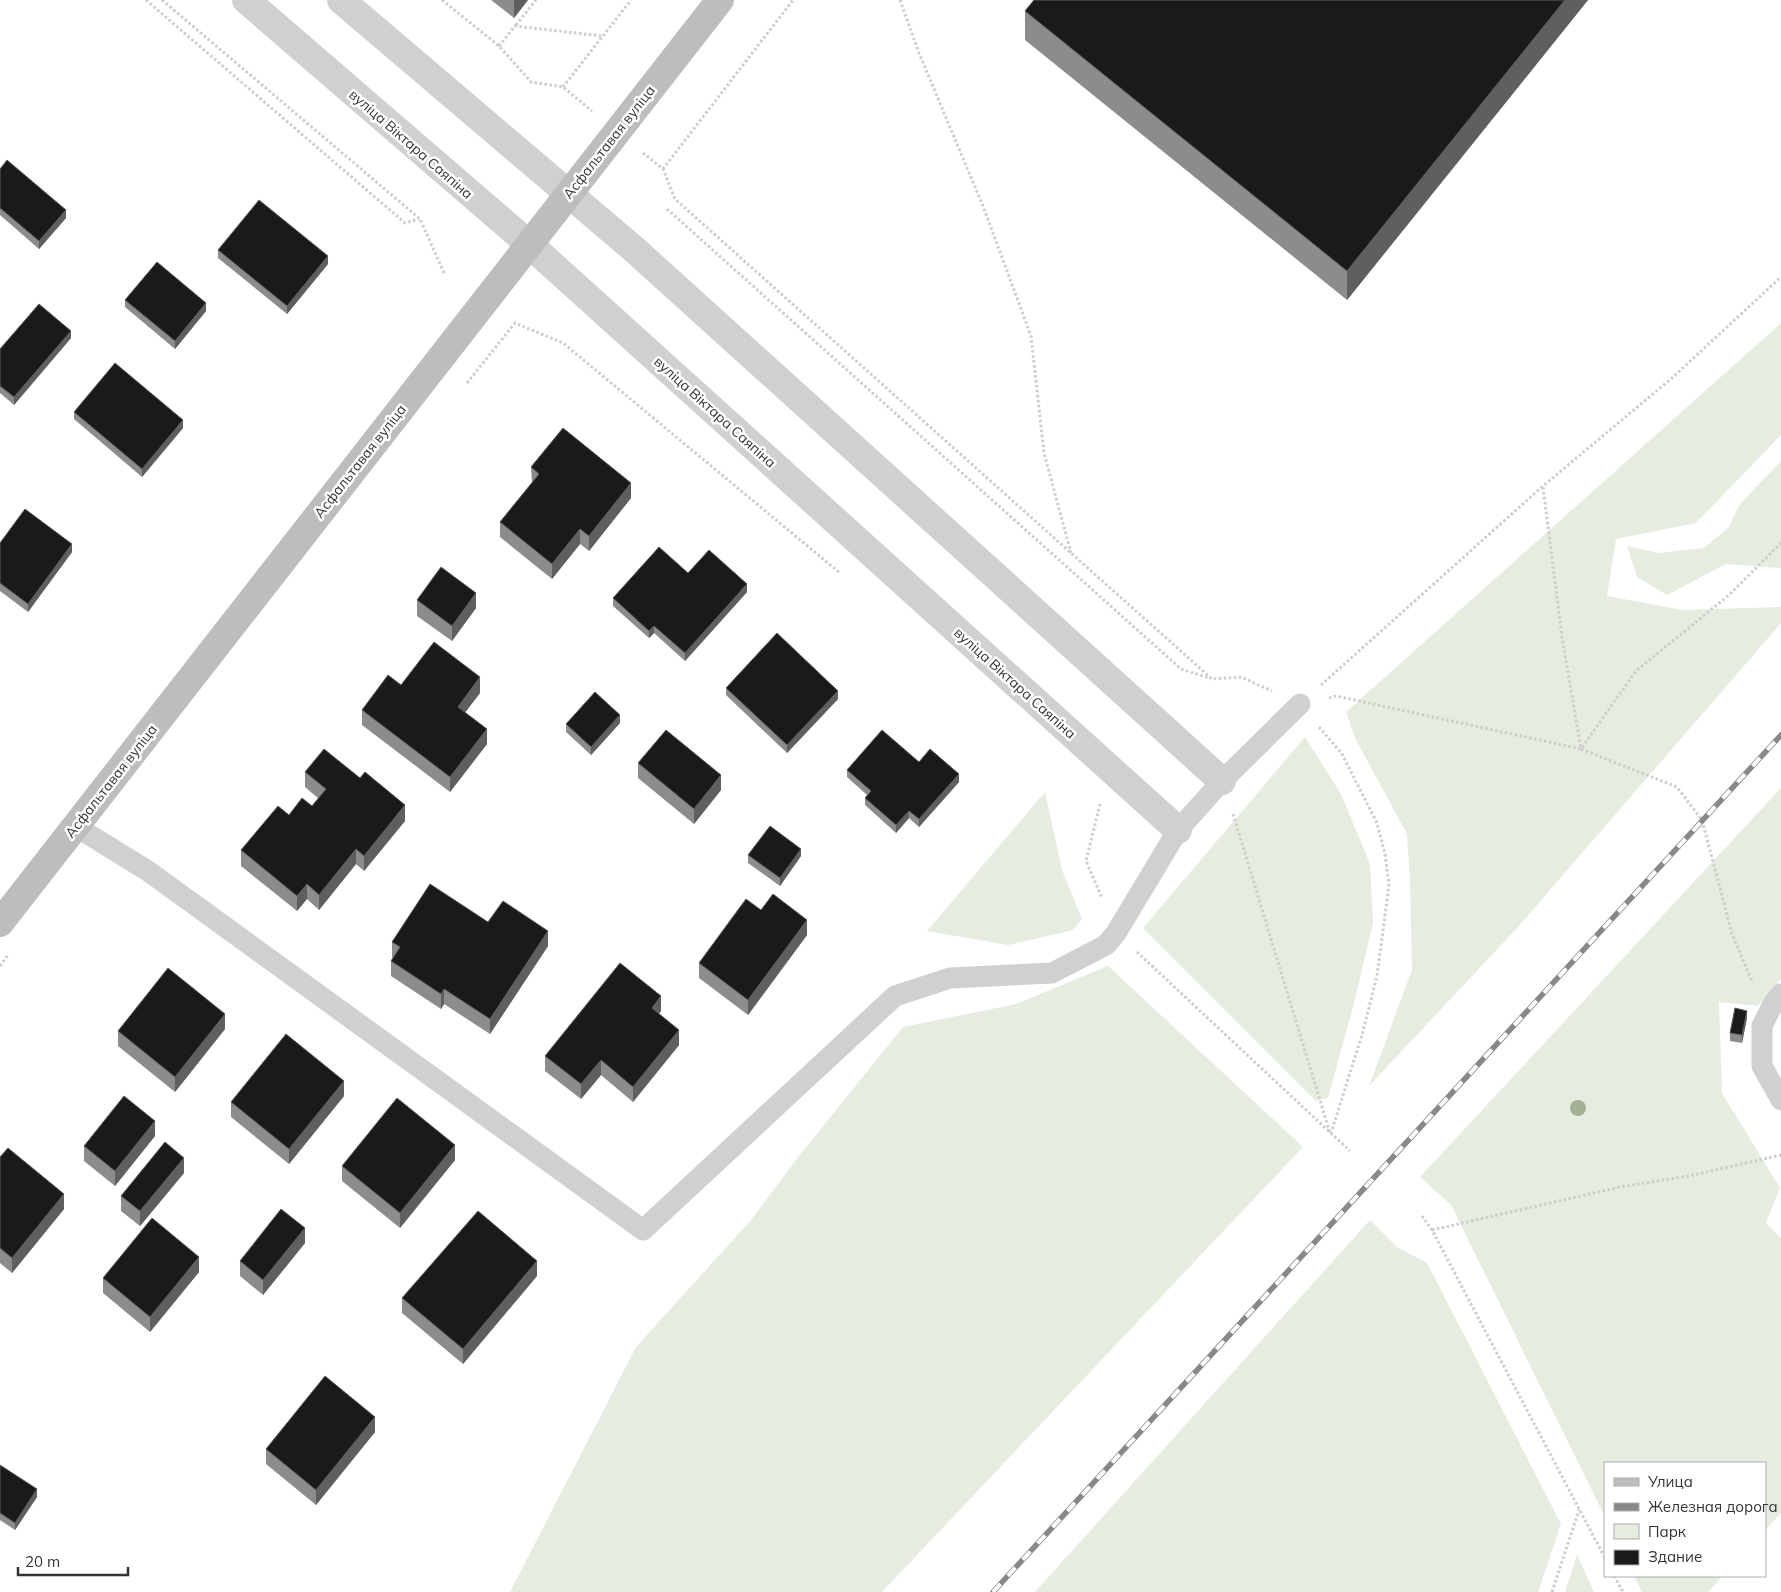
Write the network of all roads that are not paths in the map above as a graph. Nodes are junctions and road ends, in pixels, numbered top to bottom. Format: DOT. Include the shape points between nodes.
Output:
graph roads {
  1 [pos="246,0"];
  2 [pos="341,0"];
  3 [pos="720,0"];
  4 [pos="568,192"];
  5 [pos="529,244"];
  6 [pos="1300,704"];
  7 [pos="1222,781"];
  8 [pos="75,826"];
  9 [pos="1178,830"];
  10 [pos="0,923"];
  11 [pos="1781,994"];
  12 [pos="1781,1100"];
  1 -- 5 [label="street, вуліца Віктара Саяпіна"];
  2 -- 4 [label="street"];
  3 -- 4 [label="street, Асфальтавая вуліца"];
  4 -- 5 [label="street, Асфальтавая вуліца"];
  4 -- 7 [label="street"];
  5 -- 8 [label="street, Асфальтавая вуліца"];
  5 -- 9 [label="street, вуліца Віктара Саяпіна"];
  6 -- 7 [label="lane"];
  7 -- 9 [label="lane"];
  8 -- 9 [label="lane" via="148,871 643,1230 895,996 950,978 1052,974 1106,945"];
  8 -- 10 [label="street, Асфальтавая вуліца"];
  11 -- 12 [label="lane" via="1762,1026 1762,1066"];
}
